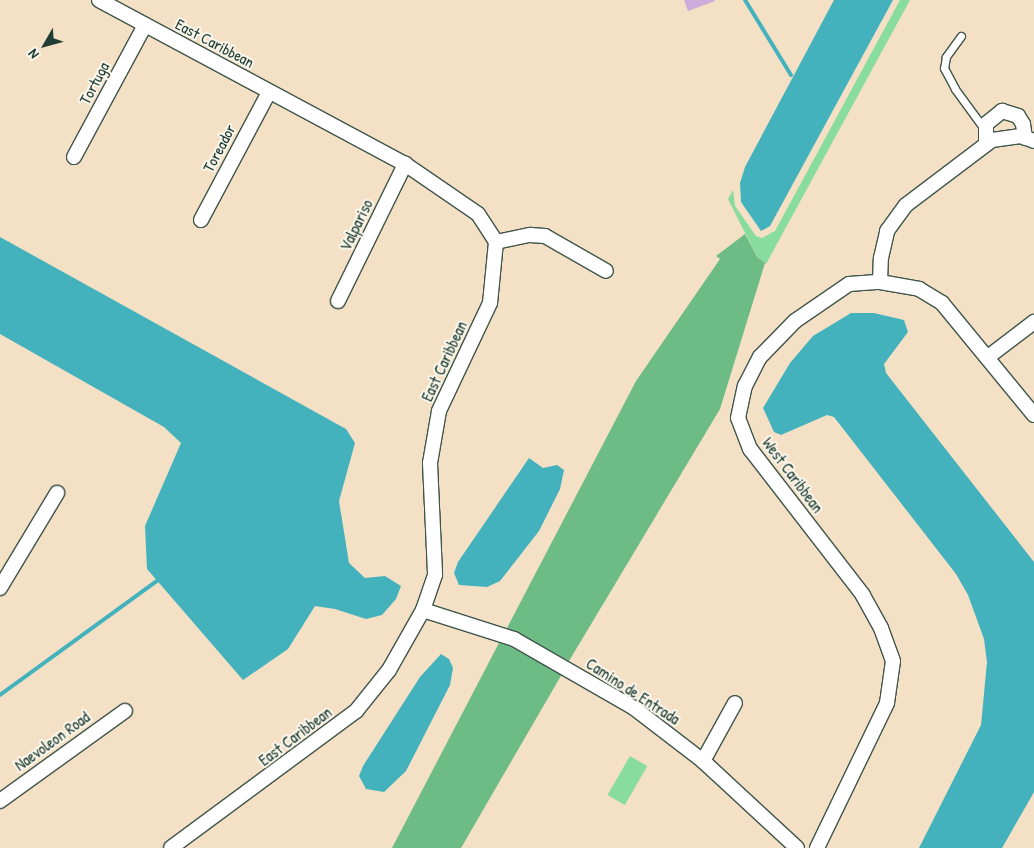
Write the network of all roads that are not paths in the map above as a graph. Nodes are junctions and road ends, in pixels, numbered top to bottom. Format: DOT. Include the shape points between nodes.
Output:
graph roads {
  1 [pos="100,0"];
  2 [pos="145,25"];
  3 [pos="961,36"];
  4 [pos="269,92"];
  5 [pos="985,137"];
  6 [pos="1030,140"];
  7 [pos="74,157"];
  8 [pos="405,164"];
  9 [pos="201,220"];
  10 [pos="496,242"];
  11 [pos="606,271"];
  12 [pos="880,282"];
  13 [pos="338,301"];
  14 [pos="1034,322"];
  15 [pos="988,357"];
  16 [pos="1034,415"];
  17 [pos="57,493"];
  18 [pos="0,588"];
  19 [pos="423,610"];
  20 [pos="735,703"];
  21 [pos="125,711"];
  22 [pos="703,761"];
  23 [pos="0,801"];
  24 [pos="171,848"];
  25 [pos="796,848"];
  26 [pos="817,848"];
  1 -- 2 [label="street, East Caribbean"];
  2 -- 4 [label="street, East Caribbean"];
  2 -- 7 [label="street, Tortuga"];
  3 -- 5 [label="lane" via="950,51 944,68"];
  4 -- 8 [label="street, East Caribbean"];
  4 -- 9 [label="street, Toreador"];
  5 -- 6 [label="street"];
  5 -- 6 [label="street" via="993,117 1002,111 1011,112 1023,124"];
  5 -- 12 [label="street" via="899,214 883,243"];
  8 -- 10 [label="street, East Caribbean" via="478,214"];
  8 -- 13 [label="street, Valpariso"];
  10 -- 11 [label="street" via="530,235 545,236"];
  10 -- 19 [label="street, East Caribbean" via="490,303 440,411 430,463 435,575"];
  12 -- 15 [label="street, West Caribbean" via="930,294 956,316"];
  12 -- 26 [label="street, West Caribbean" via="849,284 795,321 760,357 745,386 738,418 750,449 863,596 881,628 893,661 887,703"];
  14 -- 15 [label="street"];
  15 -- 16 [label="street, West Caribbean"];
  17 -- 18 [label="street"];
  19 -- 22 [label="street, Camino de Entrada" via="498,632 535,650 634,708"];
  19 -- 24 [label="street, East Caribbean" via="389,670 356,711"];
  20 -- 22 [label="street"];
  21 -- 23 [label="street, Naevoleon Road"];
  22 -- 25 [label="street, Camino de Entrada"];
}
